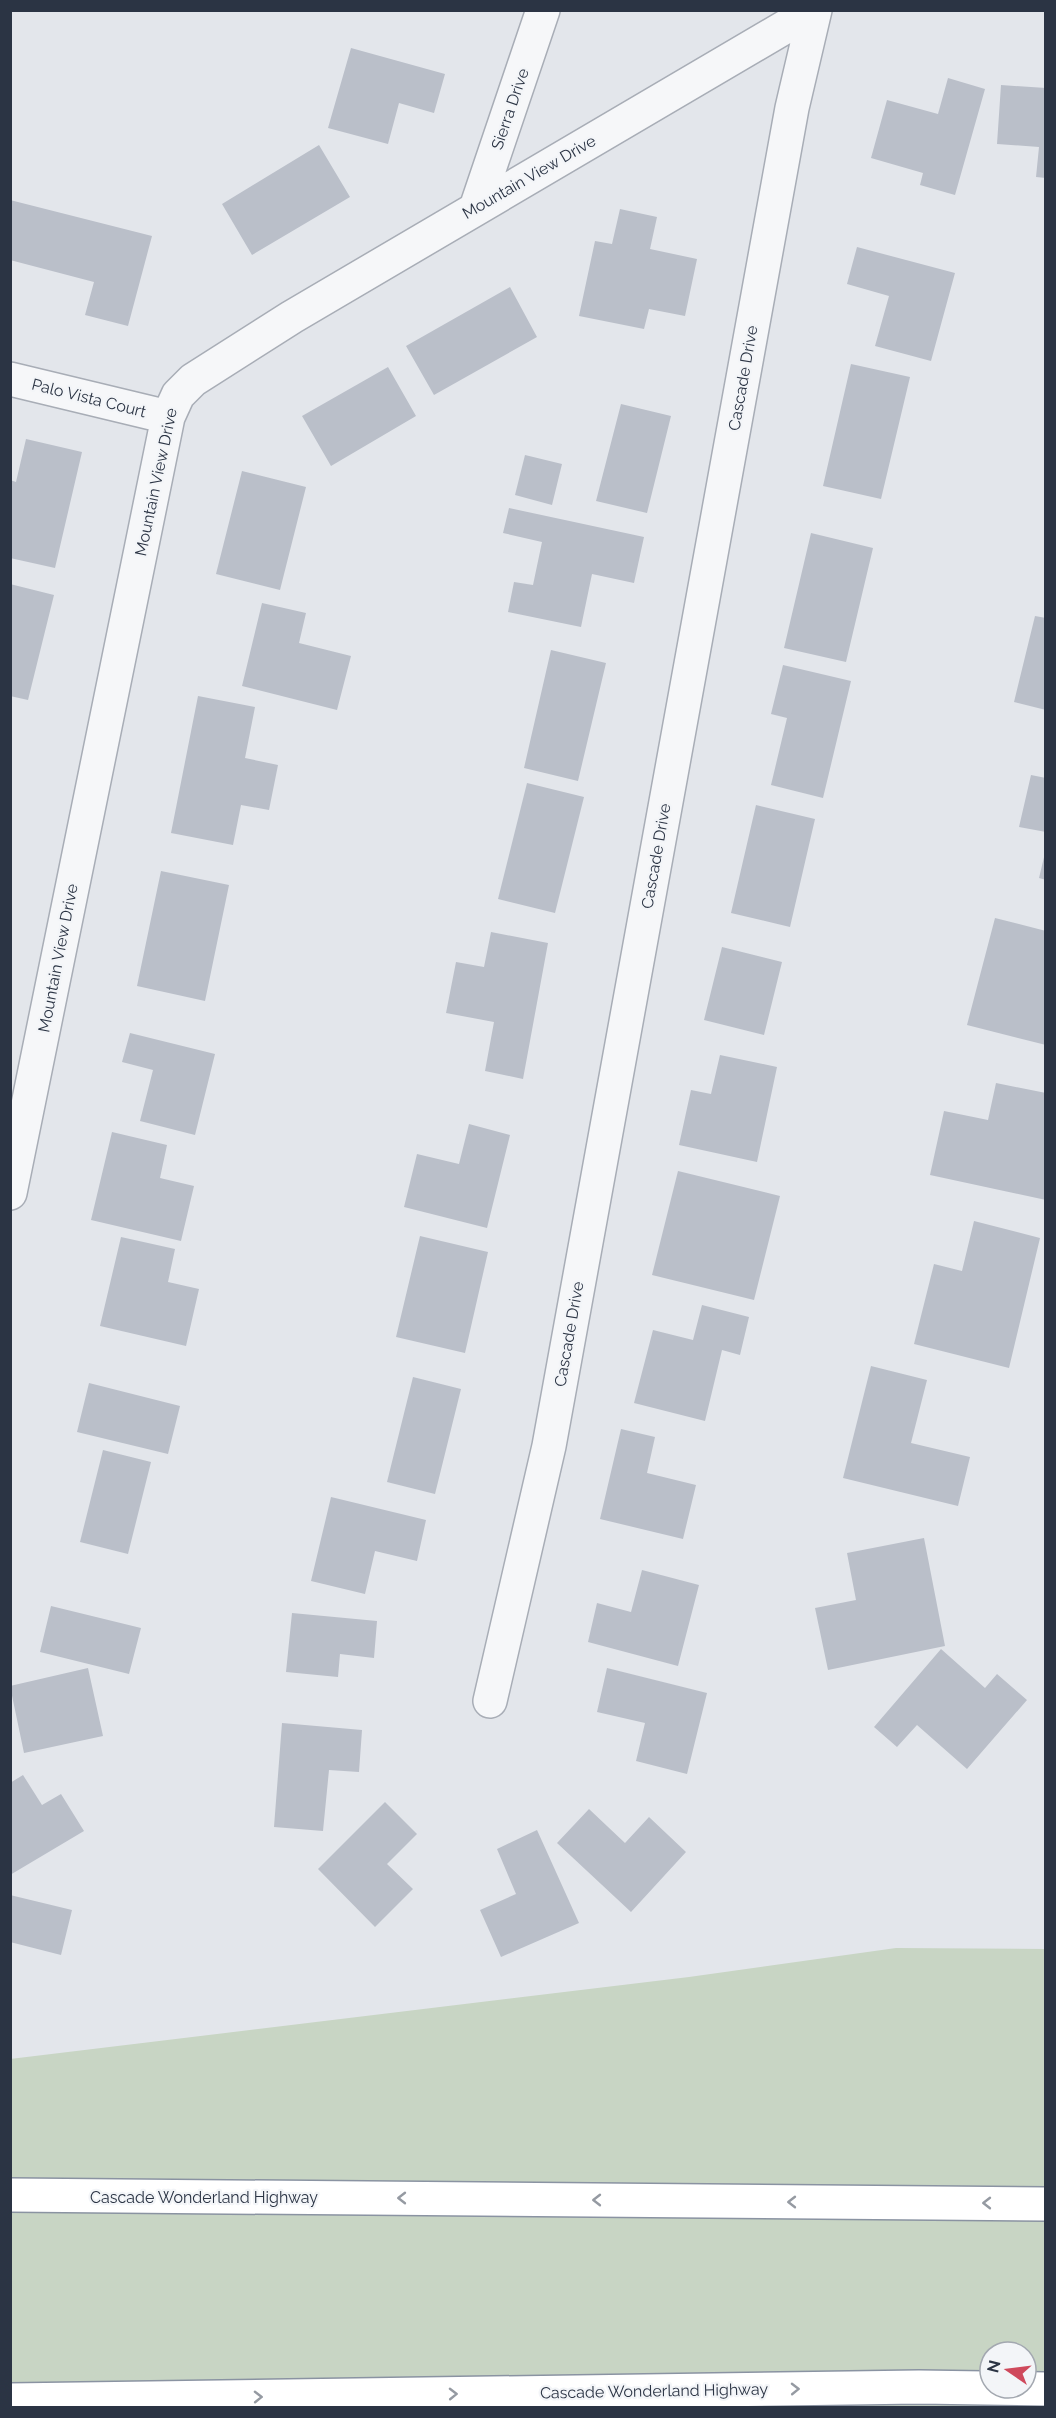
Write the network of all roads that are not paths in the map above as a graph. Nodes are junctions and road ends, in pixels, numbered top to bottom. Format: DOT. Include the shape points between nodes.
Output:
graph roads {
  1 [pos="543,10"];
  2 [pos="814,10"];
  3 [pos="476,208"];
  4 [pos="10,379"];
  5 [pos="168,417"];
  6 [pos="10,1193"];
  7 [pos="490,1701"];
  8 [pos="10,2195"];
  9 [pos="1046,2204"];
  10 [pos="1046,2389"];
  11 [pos="10,2400"];
  1 -- 3 [label="street, Sierra Drive"];
  2 -- 3 [label="street, Mountain View Drive"];
  2 -- 7 [label="street, Cascade Drive" via="792,108 549,1446"];
  3 -- 5 [label="street, Mountain View Drive" via="193,380 177,395"];
  4 -- 5 [label="street, Palo Vista Court"];
  5 -- 6 [label="street, Mountain View Drive"];
  9 -- 8 [label="highway, Cascade Wonderland Highway, one-way"];
  11 -- 10 [label="highway, Cascade Wonderland Highway, one-way" via="919,2387"];
}
